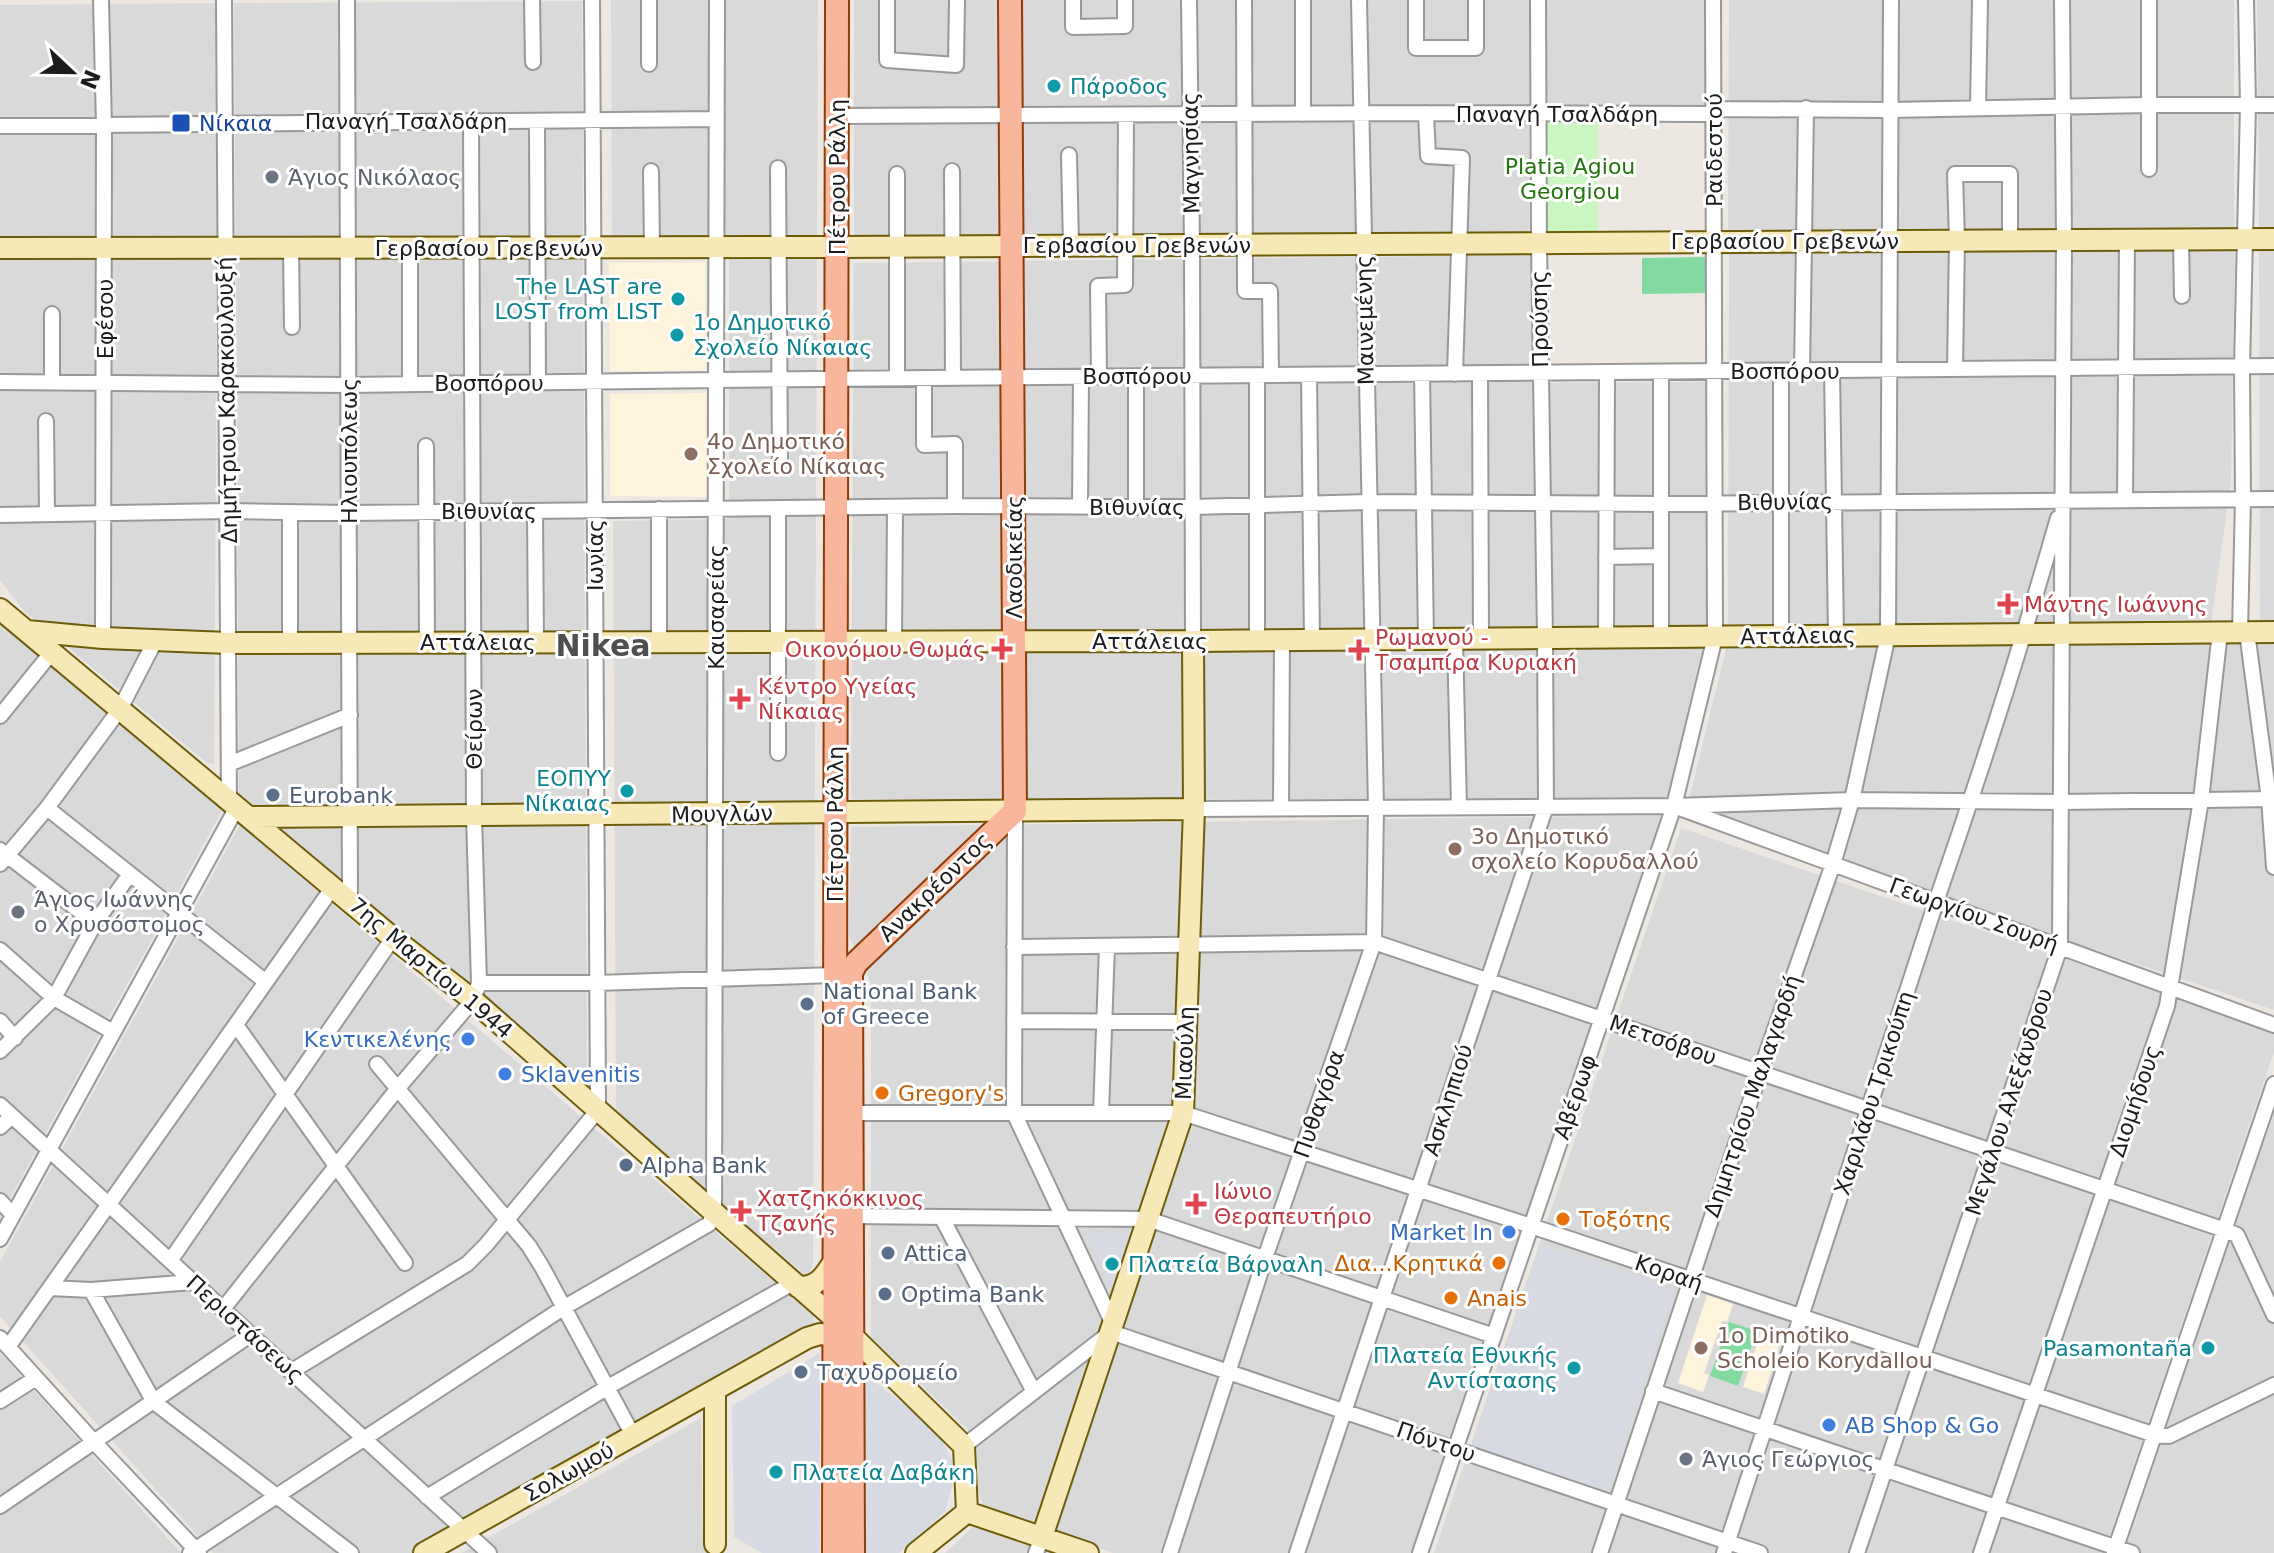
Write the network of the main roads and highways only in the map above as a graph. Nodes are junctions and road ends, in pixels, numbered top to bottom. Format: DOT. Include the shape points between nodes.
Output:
graph roads {
  1 [pos="837,0"];
  2 [pos="1010,0"];
  3 [pos="1015,811"];
  4 [pos="856,963"];
  5 [pos="840,1330"];
  6 [pos="834,1553"];
  7 [pos="853,1553"];
  1 -- 5 [label="main road, Πέτρου Ράλλη" via="834,1261"];
  2 -- 3 [label="main road, Λαοδικείας"];
  3 -- 4 [label="main road, Ανακρέοντος"];
  4 -- 5 [label="main road, Πέτρου Ράλλη" via="850,978 851,1216"];
  5 -- 6 [label="main road, Πέτρου Ράλλη"];
  5 -- 7 [label="main road, Πέτρου Ράλλη"];
}
